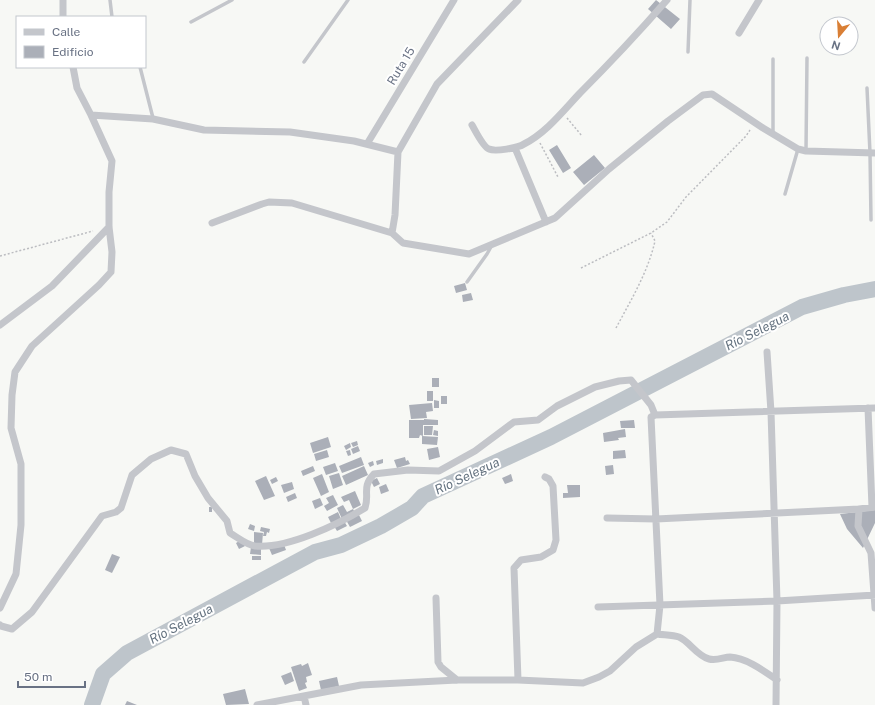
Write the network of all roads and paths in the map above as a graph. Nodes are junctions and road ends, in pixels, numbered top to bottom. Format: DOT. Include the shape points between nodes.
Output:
graph roads {
  1 [pos="63,0"];
  2 [pos="110,0"];
  3 [pos="232,0"];
  4 [pos="348,0"];
  5 [pos="454,0"];
  6 [pos="518,0"];
  7 [pos="667,0"];
  8 [pos="690,0"];
  9 [pos="759,0"];
  10 [pos="63,16"];
  11 [pos="112,16"];
  12 [pos="191,22"];
  13 [pos="739,33"];
  14 [pos="688,52"];
  15 [pos="807,58"];
  16 [pos="773,59"];
  17 [pos="304,62"];
  18 [pos="73,68"];
  19 [pos="140,68"];
  20 [pos="867,88"];
  21 [pos="562,112"];
  22 [pos="91,115"];
  23 [pos="153,119"];
  24 [pos="754,122"];
  25 [pos="472,124"];
  26 [pos="773,134"];
  27 [pos="537,136"];
  28 [pos="582,136"];
  29 [pos="366,144"];
  30 [pos="515,148"];
  31 [pos="798,149"];
  32 [pos="806,151"];
  33 [pos="398,152"];
  34 [pos="873,153"];
  35 [pos="558,177"];
  36 [pos="785,194"];
  37 [pos="871,220"];
  38 [pos="546,222"];
  39 [pos="212,223"];
  40 [pos="109,227"];
  41 [pos="94,231"];
  42 [pos="392,233"];
  43 [pos="651,233"];
  44 [pos="493,244"];
  45 [pos="0,256"];
  46 [pos="581,268"];
  47 [pos="467,282"];
  48 [pos="0,326"];
  49 [pos="616,328"];
  50 [pos="767,352"];
  51 [pos="872,408"];
  52 [pos="772,412"];
  53 [pos="655,415"];
  54 [pos="545,477"];
  55 [pos="874,507"];
  56 [pos="859,509"];
  57 [pos="774,513"];
  58 [pos="607,518"];
  59 [pos="656,519"];
  60 [pos="875,545"];
  61 [pos="871,553"];
  62 [pos="875,595"];
  63 [pos="436,598"];
  64 [pos="777,601"];
  65 [pos="660,605"];
  66 [pos="598,607"];
  67 [pos="0,608"];
  68 [pos="875,608"];
  69 [pos="0,625"];
  70 [pos="658,634"];
  71 [pos="457,680"];
  72 [pos="518,680"];
  73 [pos="777,680"];
  74 [pos="304,696"];
  75 [pos="257,705"];
  76 [pos="306,705"];
  77 [pos="776,705"];
  1 -- 10 [label="street"];
  2 -- 11 [label="lane"];
  3 -- 12 [label="lane"];
  4 -- 17 [label="lane"];
  5 -- 29 [label="street, Ruta 15"];
  6 -- 33 [label="street" via="437,84"];
  7 -- 21 [label="street"];
  8 -- 14 [label="lane"];
  9 -- 13 [label="street"];
  15 -- 32 [label="lane"];
  16 -- 26 [label="lane"];
  18 -- 22 [label="street" via="77,88"];
  19 -- 23 [label="lane"];
  20 -- 34 [label="lane"];
  21 -- 27 [label="street"];
  21 -- 28 [label="path"];
  22 -- 23 [label="street"];
  22 -- 40 [label="street" via="112,161"];
  23 -- 29 [label="street" via="204,130 290,132"];
  24 -- 26 [label="street"];
  24 -- 38 [label="street" via="712,94 703,95 609,169 556,218"];
  24 -- 43 [label="path" via="746,136 686,197 667,222"];
  25 -- 30 [label="street" via="486,148"];
  26 -- 31 [label="street"];
  27 -- 30 [label="street"];
  27 -- 35 [label="path"];
  29 -- 33 [label="street"];
  30 -- 38 [label="street"];
  31 -- 32 [label="street"];
  31 -- 36 [label="lane"];
  32 -- 34 [label="street"];
  33 -- 42 [label="street"];
  34 -- 37 [label="lane"];
  38 -- 44 [label="street"];
  39 -- 42 [label="street" via="269,202 292,203"];
  40 -- 48 [label="street" via="52,286"];
  40 -- 67 [label="street" via="111,272 32,346 15,372 11,428 20,464 21,525 16,574"];
  41 -- 45 [label="path"];
  42 -- 44 [label="street" via="403,243 469,254"];
  43 -- 46 [label="path"];
  43 -- 49 [label="path" via="655,241 653,252"];
  44 -- 47 [label="lane"];
  50 -- 52 [label="street"];
  51 -- 52 [label="street"];
  51 -- 55 [label="street"];
  52 -- 53 [label="street"];
  52 -- 57 [label="street"];
  53 -- 59 [label="street" via="651,417"];
  53 -- 69 [label="street" via="651,405 632,380 595,387 557,406 538,420 514,422 475,451 439,471 408,470 374,474 366,488 365,508 348,518 303,538 253,546 230,533 227,521 208,498 186,454 172,450 151,459 132,475 121,508 102,516 32,612 12,629"];
  54 -- 72 [label="street" via="549,478 553,486 556,540 553,550 541,557 521,560 514,568"];
  55 -- 56 [label="street"];
  56 -- 57 [label="street"];
  56 -- 61 [label="street" via="858,526"];
  57 -- 59 [label="street"];
  57 -- 64 [label="street"];
  58 -- 59 [label="street"];
  59 -- 65 [label="street"];
  60 -- 61 [label="street"];
  61 -- 62 [label="street"];
  62 -- 64 [label="street"];
  62 -- 68 [label="street"];
  63 -- 71 [label="street" via="438,662"];
  64 -- 65 [label="street"];
  64 -- 73 [label="street"];
  65 -- 66 [label="street"];
  65 -- 70 [label="street"];
  70 -- 72 [label="street" via="636,647 599,678 583,683"];
  70 -- 73 [label="street" via="680,638 709,659 721,660 730,657 743,660"];
  71 -- 72 [label="street"];
  71 -- 74 [label="street" via="361,685"];
  73 -- 77 [label="street"];
  74 -- 75 [label="street"];
  74 -- 76 [label="street"];
}
